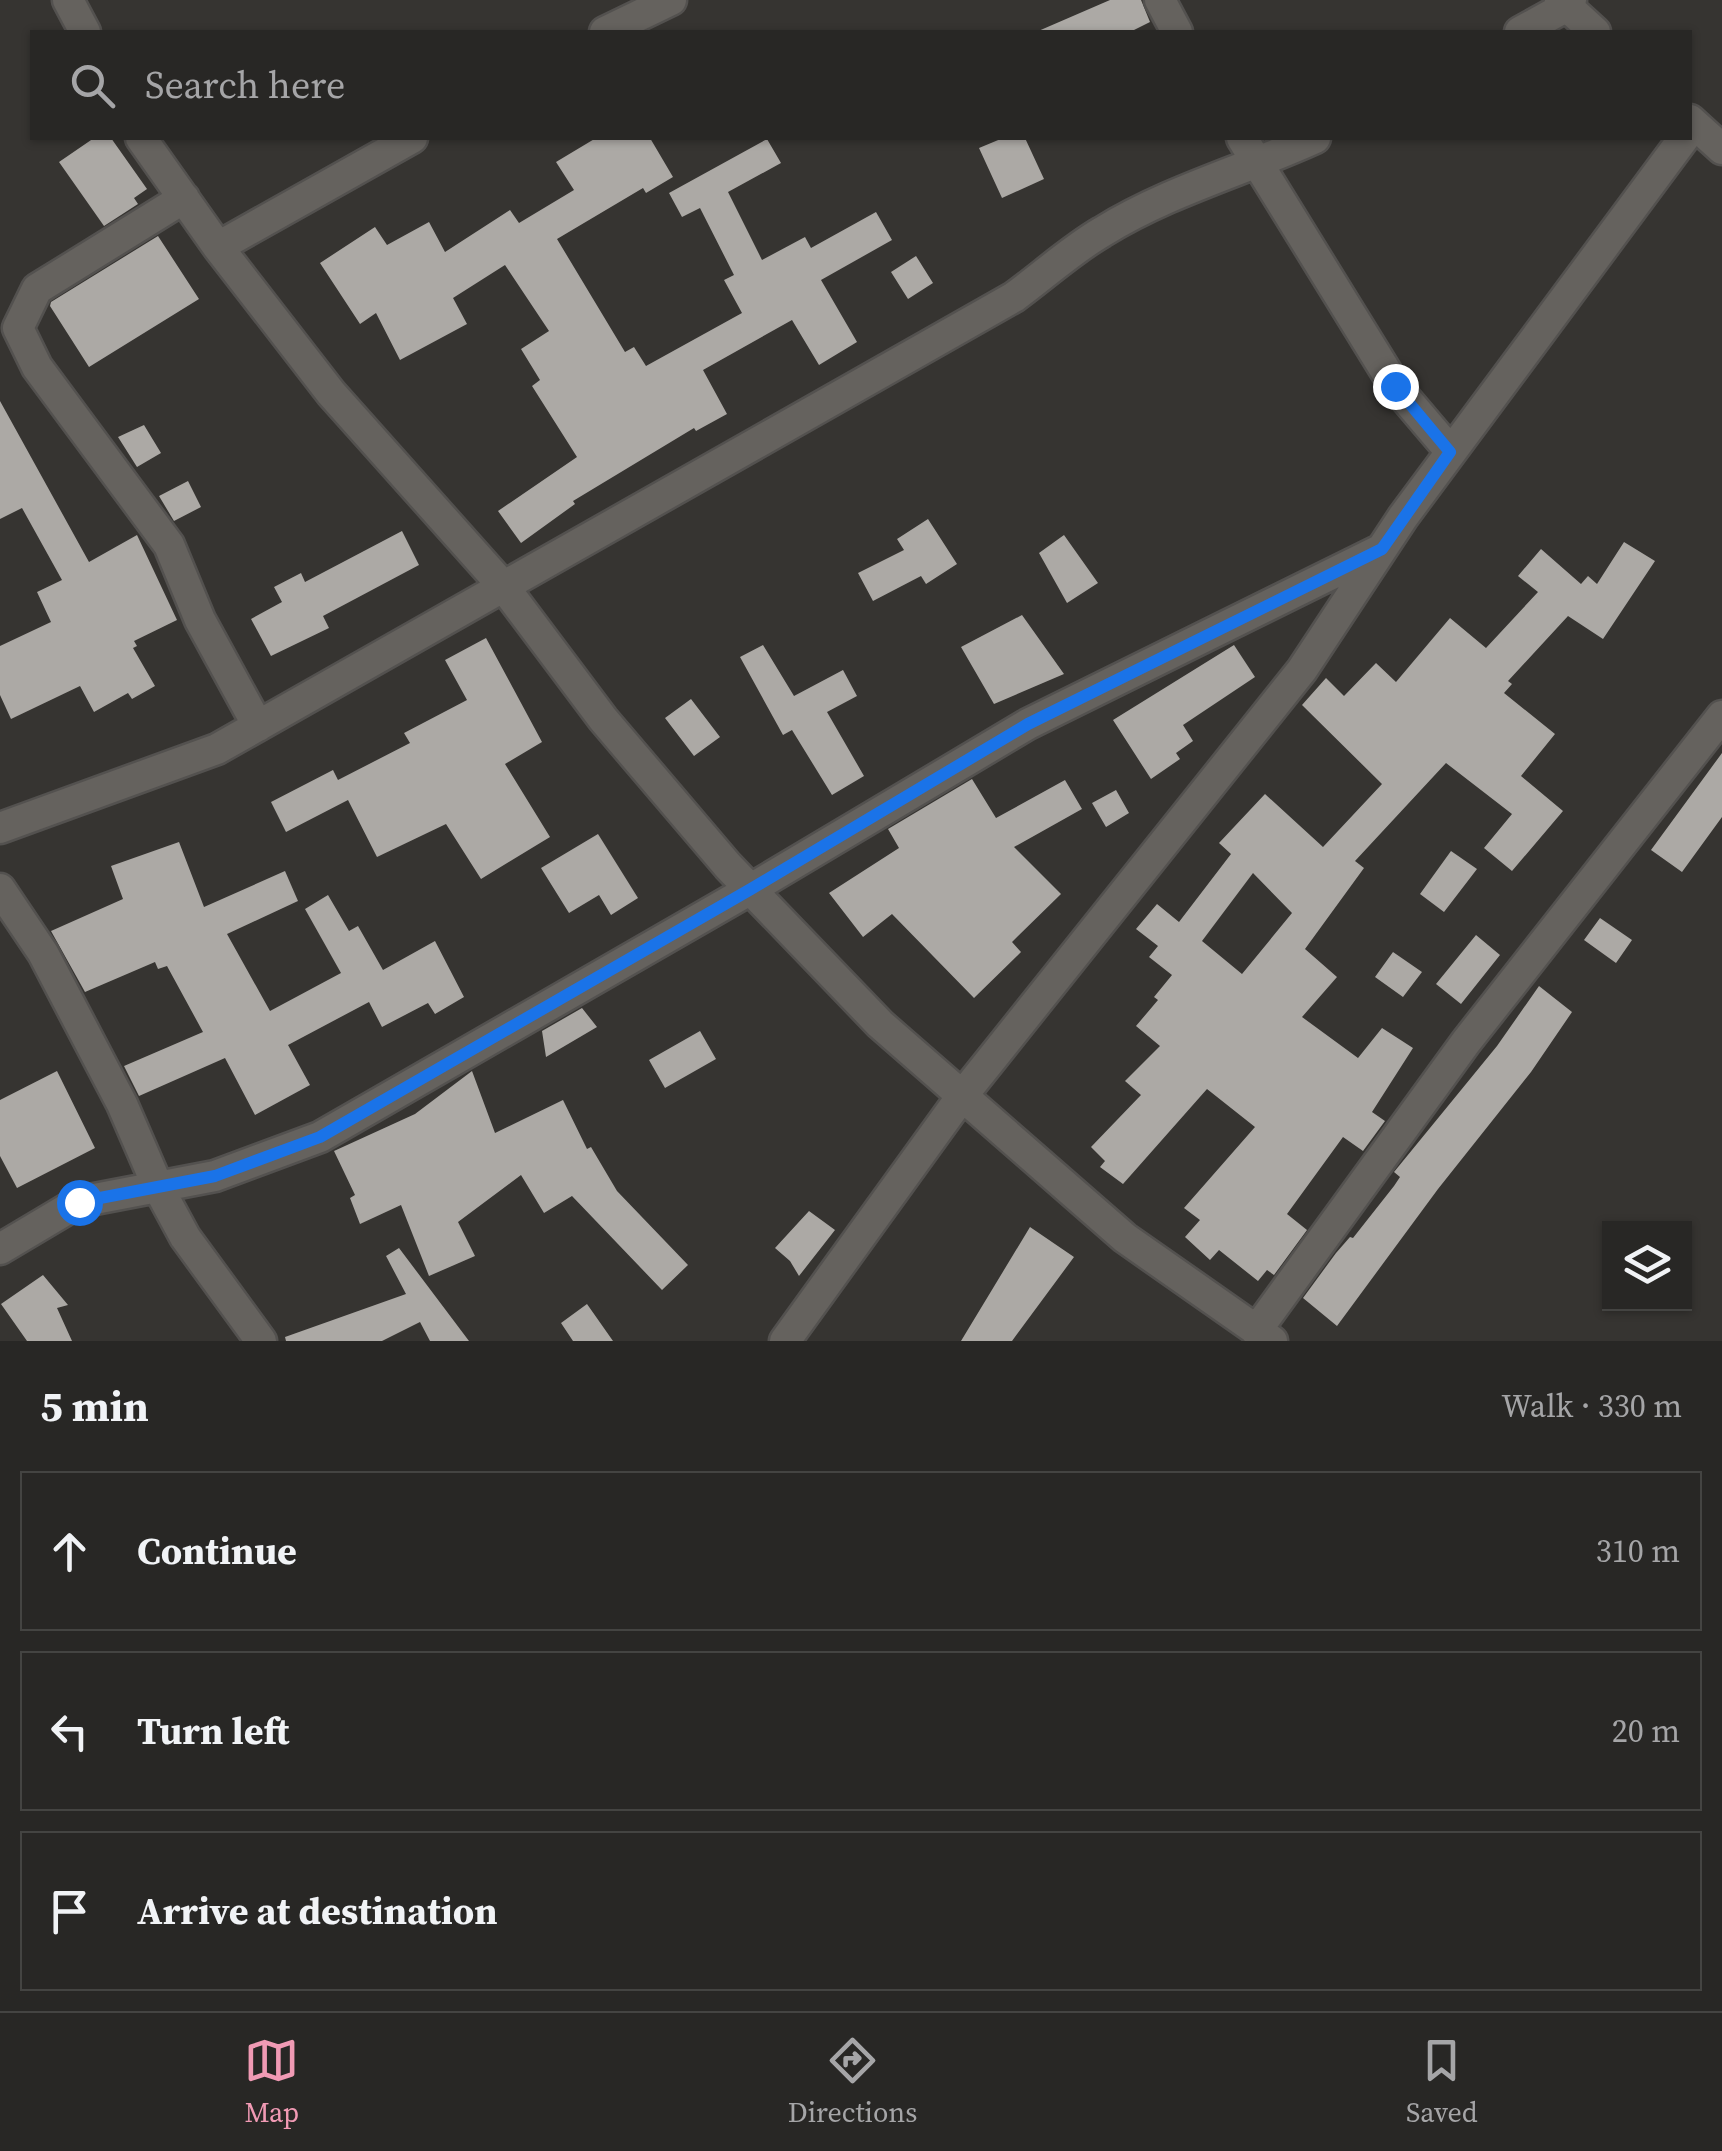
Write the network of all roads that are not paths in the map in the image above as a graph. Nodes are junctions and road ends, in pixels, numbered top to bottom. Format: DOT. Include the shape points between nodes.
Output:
graph roads {
  1 [pos="68,0"];
  2 [pos="671,0"];
  3 [pos="1160,0"];
  4 [pos="1566,2"];
  5 [pos="84,30"];
  6 [pos="609,30"];
  7 [pos="1176,30"];
  8 [pos="1523,30"];
  9 [pos="1593,30"];
  10 [pos="1692,130"];
  11 [pos="142,140"];
  12 [pos="408,140"];
  13 [pos="1243,140"];
  14 [pos="1311,140"];
  15 [pos="1680,140"];
  16 [pos="1722,149"];
  17 [pos="1260,163"];
  18 [pos="184,198"];
  19 [pos="218,246"];
  20 [pos="1450,452"];
  21 [pos="1382,549"];
  22 [pos="504,586"];
  23 [pos="1722,716"];
  24 [pos="258,726"];
  25 [pos="0,828"];
  26 [pos="0,889"];
  27 [pos="751,889"];
  28 [pos="962,1096"];
  29 [pos="158,1187"];
  30 [pos="0,1249"];
  31 [pos="1264,1336"];
  32 [pos="261,1341"];
  33 [pos="785,1341"];
  1 -- 5 [label="street"];
  2 -- 6 [label="street"];
  3 -- 7 [label="street"];
  4 -- 8 [label="street"];
  4 -- 9 [label="street"];
  10 -- 16 [label="street"];
  11 -- 18 [label="street"];
  12 -- 19 [label="street"];
  13 -- 17 [label="street"];
  14 -- 17 [label="street"];
  15 -- 20 [label="street"];
  17 -- 20 [label="street" via="1395,386"];
  17 -- 22 [label="street" via="1102,232 1014,297"];
  18 -- 19 [label="street"];
  18 -- 24 [label="street" via="37,288 18,328 37,367 169,545 200,620"];
  19 -- 22 [label="street" via="331,393"];
  20 -- 21 [label="street"];
  21 -- 27 [label="street" via="1028,724"];
  21 -- 28 [label="street" via="1302,670"];
  22 -- 24 [label="street"];
  22 -- 27 [label="street" via="603,719"];
  23 -- 31 [label="street" via="1466,1042"];
  24 -- 25 [label="street" via="218,748"];
  26 -- 29 [label="street" via="43,953"];
  27 -- 28 [label="street" via="880,1024"];
  27 -- 29 [label="street" via="320,1137 215,1176"];
  28 -- 31 [label="street" via="1125,1238"];
  28 -- 33 [label="street"];
  29 -- 30 [label="street" via="79,1202"];
  29 -- 32 [label="street" via="185,1237"];
}
